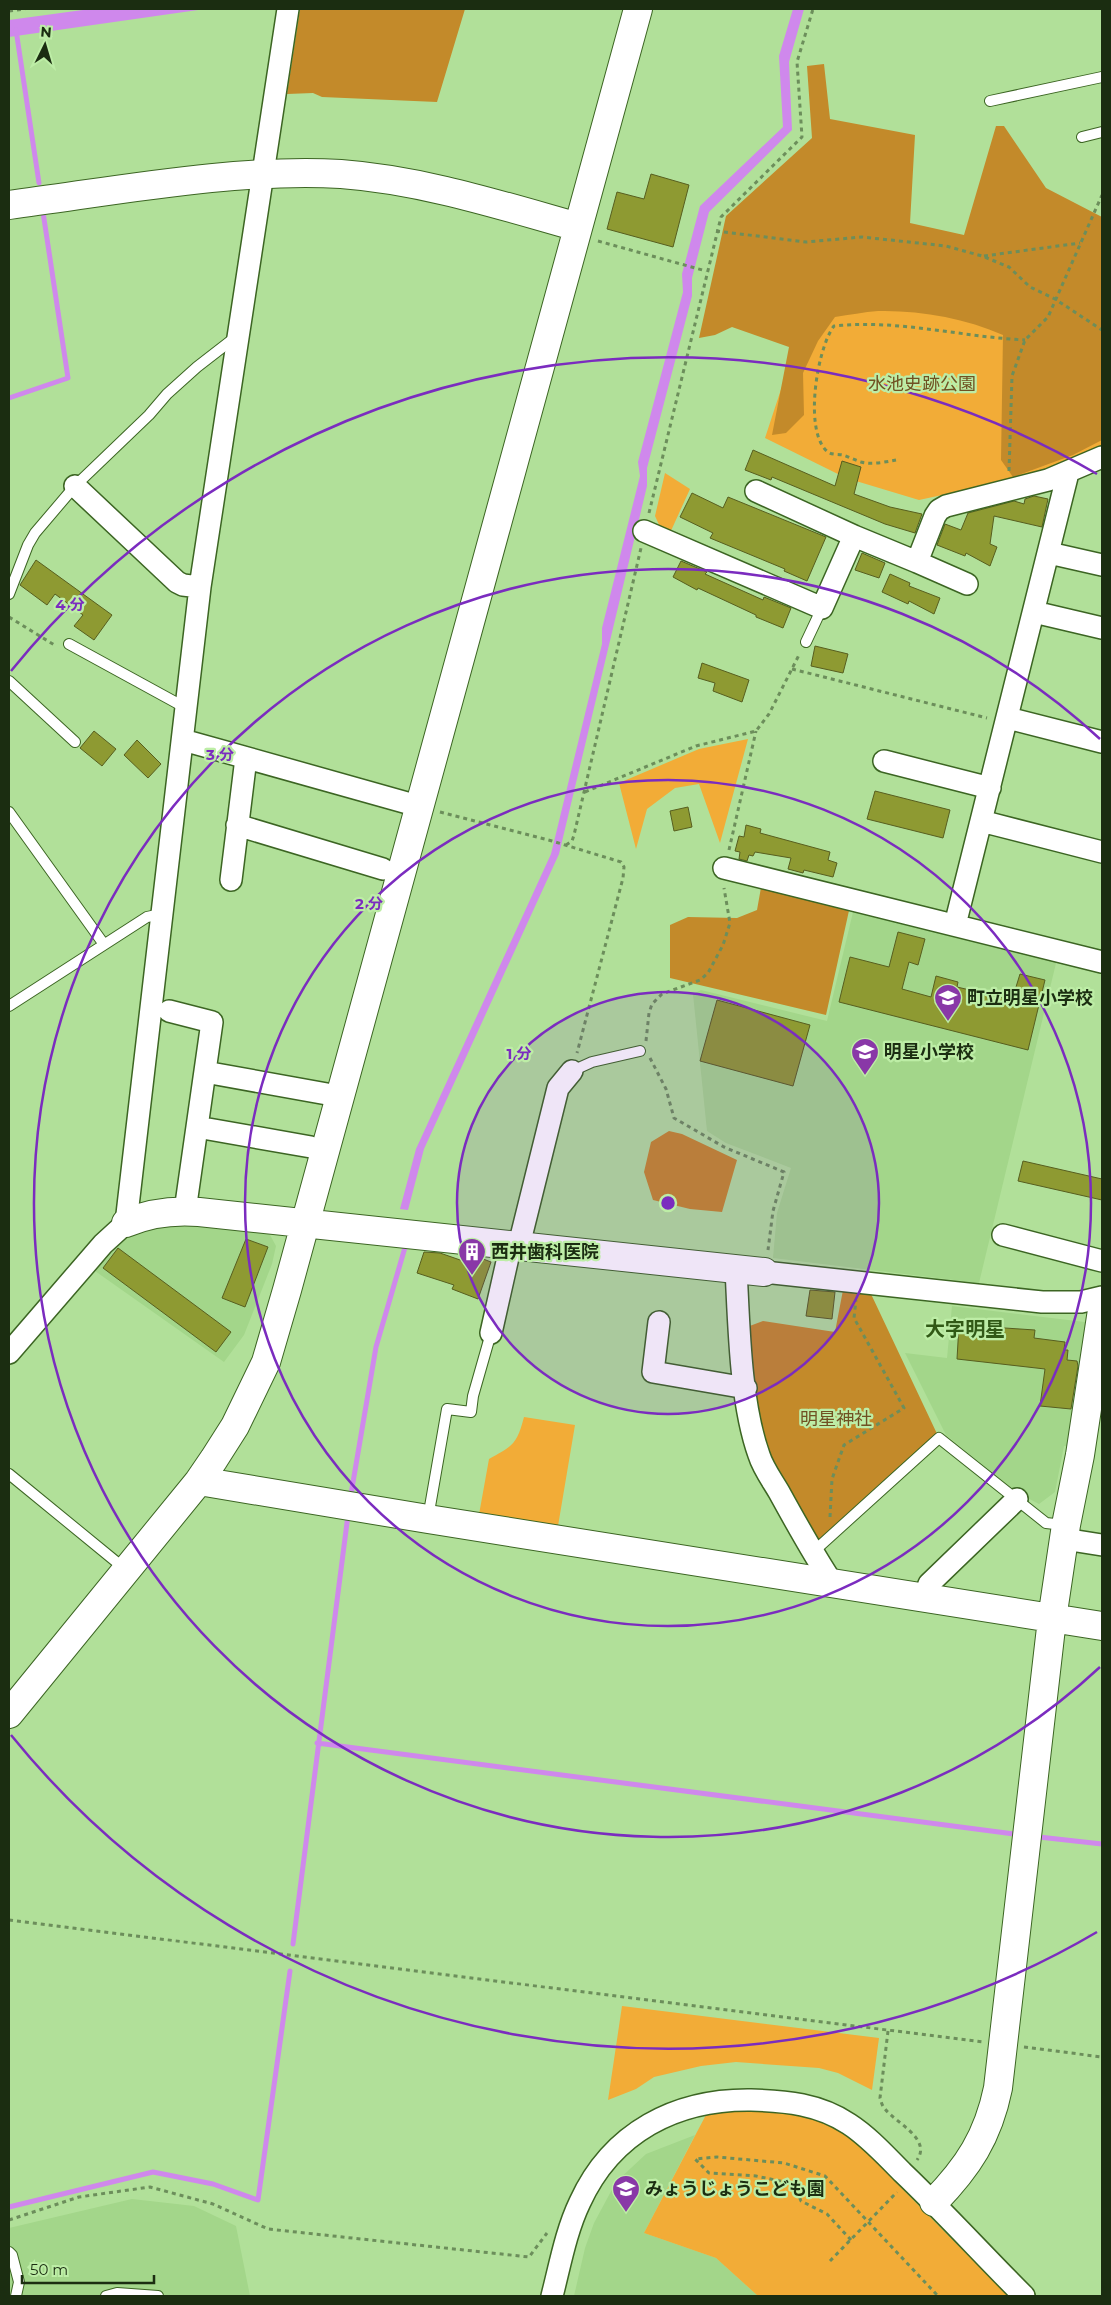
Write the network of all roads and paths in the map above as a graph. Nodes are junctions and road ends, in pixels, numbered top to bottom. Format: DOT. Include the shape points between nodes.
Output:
graph roads {
  1 [pos="26,9"];
  2 [pos="288,9"];
  3 [pos="638,9"];
  4 [pos="813,9"];
  5 [pos="9,11"];
  6 [pos="1102,77"];
  7 [pos="990,101"];
  8 [pos="1102,132"];
  9 [pos="1082,137"];
  10 [pos="263,174"];
  11 [pos="1102,195"];
  12 [pos="9,205"];
  13 [pos="577,231"];
  14 [pos="716,231"];
  15 [pos="1080,243"];
  16 [pos="982,256"];
  17 [pos="706,271"];
  18 [pos="1055,299"];
  19 [pos="1102,330"];
  20 [pos="238,335"];
  21 [pos="1025,340"];
  22 [pos="1102,457"];
  23 [pos="896,460"];
  24 [pos="1068,473"];
  25 [pos="75,486"];
  26 [pos="1008,489"];
  27 [pos="756,492"];
  28 [pos="644,531"];
  29 [pos="854,536"];
  30 [pos="1049,553"];
  31 [pos="917,562"];
  32 [pos="1102,566"];
  33 [pos="967,584"];
  34 [pos="200,587"];
  35 [pos="9,594"];
  36 [pos="822,608"];
  37 [pos="1034,612"];
  38 [pos="9,617"];
  39 [pos="1102,628"];
  40 [pos="806,642"];
  41 [pos="69,644"];
  42 [pos="792,669"];
  43 [pos="9,681"];
  44 [pos="186,708"];
  45 [pos="1007,721"];
  46 [pos="756,731"];
  47 [pos="183,740"];
  48 [pos="75,742"];
  49 [pos="1102,742"];
  50 [pos="246,758"];
  51 [pos="884,761"];
  52 [pos="990,788"];
  53 [pos="585,793"];
  54 [pos="418,806"];
  55 [pos="9,812"];
  56 [pos="981,821"];
  57 [pos="237,826"];
  58 [pos="566,844"];
  59 [pos="1102,852"];
  60 [pos="724,868"];
  61 [pos="386,869"];
  62 [pos="230,880"];
  63 [pos="161,914"];
  64 [pos="955,925"];
  65 [pos="103,943"];
  66 [pos="1102,962"];
  67 [pos="9,1006"];
  68 [pos="169,1011"];
  69 [pos="640,1051"];
  70 [pos="572,1070"];
  71 [pos="205,1072"];
  72 [pos="326,1094"];
  73 [pos="197,1128"];
  74 [pos="311,1147"];
  75 [pos="185,1211"];
  76 [pos="126,1223"];
  77 [pos="304,1223"];
  78 [pos="1003,1235"];
  79 [pos="515,1244"];
  80 [pos="1102,1261"];
  81 [pos="736,1269"];
  82 [pos="764,1272"];
  83 [pos="858,1282"];
  84 [pos="1102,1297"];
  85 [pos="1102,1312"];
  86 [pos="660,1322"];
  87 [pos="491,1333"];
  88 [pos="9,1353"];
  89 [pos="746,1388"];
  90 [pos="9,1474"];
  91 [pos="199,1481"];
  92 [pos="1017,1500"];
  93 [pos="428,1519"];
  94 [pos="1065,1532"];
  95 [pos="830,1539"];
  96 [pos="1102,1545"];
  97 [pos="812,1553"];
  98 [pos="125,1570"];
  99 [pos="833,1584"];
  100 [pos="924,1598"];
  101 [pos="1052,1619"];
  102 [pos="1102,1626"];
  103 [pos="9,1714"];
  104 [pos="9,1920"];
  105 [pos="888,2031"];
  106 [pos="1004,2045"];
  107 [pos="1102,2057"];
  108 [pos="910,2178"];
  109 [pos="934,2202"];
  110 [pos="9,2220"];
  111 [pos="573,2220"];
  112 [pos="868,2222"];
  113 [pos="851,2240"];
  114 [pos="9,2252"];
  115 [pos="830,2261"];
  116 [pos="16,2296"];
  117 [pos="106,2296"];
  118 [pos="158,2296"];
  119 [pos="552,2296"];
  120 [pos="938,2296"];
  121 [pos="1024,2296"];
  1 -- 5 [label="path"];
  2 -- 10 [label="street"];
  3 -- 13 [label="street"];
  4 -- 14 [label="path" via="797,62 802,137 721,217"];
  6 -- 7 [label="lane"];
  8 -- 9 [label="lane"];
  10 -- 12 [label="street"];
  10 -- 13 [label="street" via="343,175 409,183 461,195"];
  10 -- 20 [label="street"];
  11 -- 15 [label="path"];
  13 -- 17 [label="path"];
  13 -- 54 [label="street"];
  14 -- 16 [label="path" via="806,242 862,237 897,240 946,246"];
  14 -- 17 [label="path"];
  15 -- 16 [label="path"];
  15 -- 18 [label="path"];
  16 -- 18 [label="path" via="1009,267 1030,287"];
  17 -- 28 [label="path"];
  18 -- 19 [label="path"];
  18 -- 21 [label="path" via="1048,317"];
  20 -- 25 [label="lane" via="197,367"];
  20 -- 34 [label="street"];
  21 -- 23 [label="path" via="872,325 834,326 824,345 816,376 816,428 823,446 831,453 861,462"];
  21 -- 26 [label="path" via="1012,376"];
  22 -- 24 [label="street"];
  24 -- 26 [label="street"];
  24 -- 30 [label="street"];
  25 -- 34 [label="street" via="177,582"];
  25 -- 35 [label="lane" via="35,533"];
  26 -- 31 [label="street" via="939,510"];
  27 -- 29 [label="street"];
  28 -- 36 [label="street"];
  28 -- 53 [label="path"];
  29 -- 31 [label="street"];
  29 -- 36 [label="street"];
  30 -- 32 [label="street"];
  30 -- 37 [label="street"];
  31 -- 33 [label="street"];
  34 -- 44 [label="street"];
  36 -- 40 [label="lane"];
  37 -- 39 [label="street"];
  37 -- 45 [label="street"];
  38 -- 41 [label="path" via="61,649"];
  40 -- 42 [label="path"];
  41 -- 44 [label="lane"];
  42 -- 45 [label="path"];
  42 -- 46 [label="path" via="769,714"];
  43 -- 48 [label="lane"];
  44 -- 47 [label="street"];
  45 -- 49 [label="street"];
  45 -- 52 [label="street"];
  46 -- 53 [label="path" via="696,746"];
  46 -- 60 [label="path"];
  47 -- 50 [label="street"];
  47 -- 63 [label="street"];
  50 -- 54 [label="street"];
  50 -- 57 [label="street"];
  51 -- 52 [label="street"];
  52 -- 56 [label="street"];
  53 -- 58 [label="path" via="572,841"];
  54 -- 58 [label="path"];
  54 -- 77 [label="street"];
  55 -- 65 [label="lane"];
  56 -- 59 [label="street"];
  56 -- 64 [label="street"];
  57 -- 61 [label="street"];
  57 -- 62 [label="street"];
  58 -- 70 [label="path" via="621,862 624,867"];
  60 -- 64 [label="street"];
  60 -- 69 [label="path" via="730,923 724,945 708,973 700,980 662,994 652,1004 648,1013 647,1039"];
  63 -- 65 [label="lane" via="147,916"];
  63 -- 76 [label="street"];
  64 -- 66 [label="street"];
  65 -- 67 [label="lane"];
  68 -- 71 [label="street" via="212,1022"];
  69 -- 70 [label="lane"];
  69 -- 82 [label="path" via="652,1060 666,1089 674,1118 724,1147 784,1172 773,1212"];
  70 -- 79 [label="street" via="558,1088"];
  71 -- 72 [label="street"];
  71 -- 73 [label="street"];
  73 -- 74 [label="street"];
  73 -- 75 [label="street"];
  75 -- 76 [label="street" via="151,1215"];
  75 -- 77 [label="street"];
  76 -- 88 [label="street" via="103,1244"];
  77 -- 79 [label="street"];
  77 -- 91 [label="street" via="266,1362 235,1426"];
  78 -- 80 [label="street"];
  79 -- 81 [label="street"];
  79 -- 87 [label="street"];
  81 -- 82 [label="street"];
  81 -- 89 [label="street"];
  82 -- 83 [label="street"];
  83 -- 84 [label="street" via="1042,1302 1082,1302"];
  83 -- 95 [label="path" via="854,1318 904,1408 844,1446 832,1479"];
  85 -- 94 [label="street"];
  86 -- 89 [label="street" via="653,1372"];
  87 -- 93 [label="lane" via="471,1412 447,1409"];
  89 -- 97 [label="street" via="759,1456"];
  90 -- 98 [label="lane"];
  91 -- 93 [label="street"];
  91 -- 98 [label="street"];
  92 -- 94 [label="lane" via="1046,1523"];
  92 -- 95 [label="lane" via="939,1438"];
  92 -- 100 [label="street" via="929,1584"];
  93 -- 99 [label="street"];
  94 -- 96 [label="street"];
  94 -- 101 [label="street"];
  95 -- 97 [label="lane"];
  97 -- 99 [label="street"];
  98 -- 103 [label="street"];
  99 -- 100 [label="street"];
  100 -- 101 [label="street"];
  101 -- 102 [label="street"];
  101 -- 106 [label="street"];
  104 -- 105 [label="path"];
  105 -- 106 [label="path"];
  105 -- 108 [label="path" via="880,2098 884,2108 916,2138 922,2148"];
  106 -- 107 [label="path"];
  106 -- 109 [label="street" via="988,2125 966,2166"];
  108 -- 109 [label="street"];
  108 -- 111 [label="street" via="848,2123 812,2106 762,2101 710,2102 669,2115 625,2141 600,2168 579,2202"];
  108 -- 112 [label="path"];
  109 -- 121 [label="street"];
  110 -- 111 [label="path" via="79,2197 150,2188 213,2204 268,2229 530,2257 552,2225"];
  111 -- 119 [label="street"];
  112 -- 113 [label="path"];
  112 -- 113 [label="path" via="825,2176 784,2163 695,2158 709,2173 756,2176 794,2184 801,2201 827,2214"];
  112 -- 120 [label="path"];
  113 -- 115 [label="path"];
  114 -- 116 [label="lane" via="19,2282"];
  117 -- 118 [label="lane" via="117,2293"];
}
